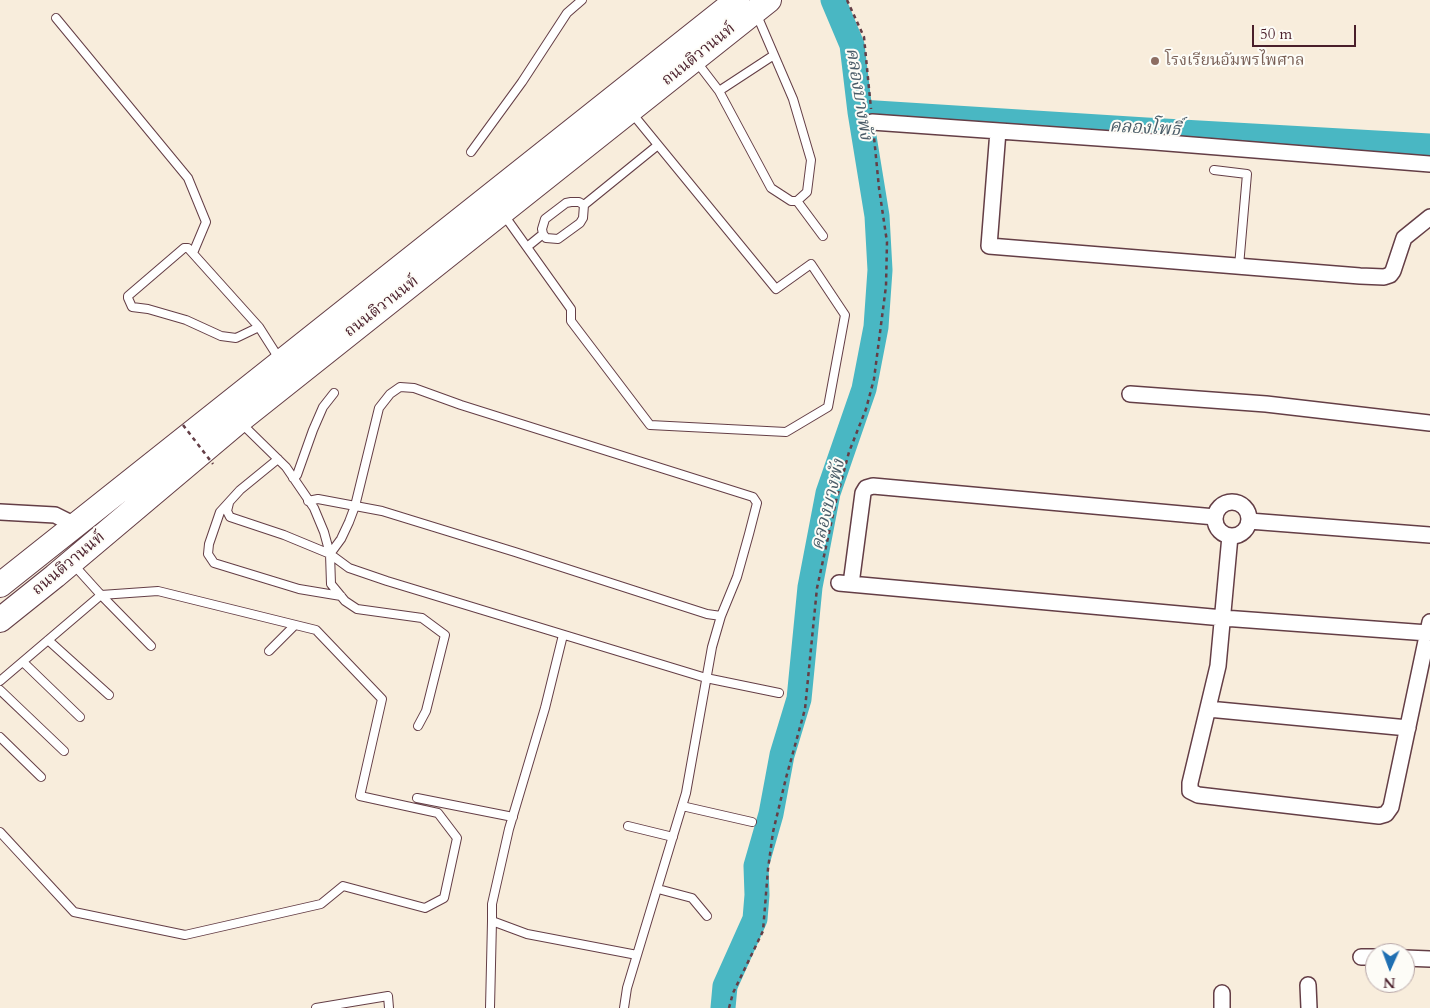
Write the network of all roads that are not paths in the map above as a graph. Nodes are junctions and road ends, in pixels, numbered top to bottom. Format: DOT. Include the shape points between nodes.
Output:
graph roads {
  1 [pos="582,0"];
  2 [pos="754,4"];
  3 [pos="56,18"];
  4 [pos="774,55"];
  5 [pos="694,59"];
  6 [pos="719,91"];
  7 [pos="630,111"];
  8 [pos="872,122"];
  9 [pos="998,131"];
  10 [pos="658,145"];
  11 [pos="471,152"];
  12 [pos="1430,164"];
  13 [pos="1214,170"];
  14 [pos="797,201"];
  15 [pos="584,205"];
  16 [pos="502,212"];
  17 [pos="1430,217"];
  18 [pos="543,234"];
  19 [pos="824,236"];
  20 [pos="527,247"];
  21 [pos="193,253"];
  22 [pos="1239,266"];
  23 [pos="259,327"];
  24 [pos="281,362"];
  25 [pos="334,393"];
  26 [pos="1130,394"];
  27 [pos="241,411"];
  28 [pos="1430,423"];
  29 [pos="278,459"];
  30 [pos="294,478"];
  31 [pos="308,500"];
  32 [pos="229,503"];
  33 [pos="355,506"];
  34 [pos="0,512"];
  35 [pos="1215,517"];
  36 [pos="1249,521"];
  37 [pos="75,525"];
  38 [pos="1430,535"];
  39 [pos="1230,536"];
  40 [pos="330,554"];
  41 [pos="71,562"];
  42 [pos="0,585"];
  43 [pos="101,595"];
  44 [pos="341,596"];
  45 [pos="721,616"];
  46 [pos="1223,618"];
  47 [pos="0,620"];
  48 [pos="295,625"];
  49 [pos="1429,628"];
  50 [pos="563,635"];
  51 [pos="48,640"];
  52 [pos="151,646"];
  53 [pos="269,651"];
  54 [pos="23,662"];
  55 [pos="706,678"];
  56 [pos="0,681"];
  57 [pos="0,690"];
  58 [pos="779,693"];
  59 [pos="109,695"];
  60 [pos="1208,709"];
  61 [pos="80,717"];
  62 [pos="418,726"];
  63 [pos="1408,728"];
  64 [pos="0,737"];
  65 [pos="64,751"];
  66 [pos="41,777"];
  67 [pos="417,798"];
  68 [pos="682,806"];
  69 [pos="513,817"];
  70 [pos="752,822"];
  71 [pos="628,826"];
  72 [pos="0,832"];
  73 [pos="673,836"];
  74 [pos="658,889"];
  75 [pos="707,916"];
  76 [pos="492,920"];
  77 [pos="637,955"];
  78 [pos="1415,959"];
  79 [pos="1430,960"];
  80 [pos="1308,985"];
  81 [pos="316,1008"];
  82 [pos="389,1008"];
  83 [pos="490,1008"];
  84 [pos="624,1008"];
  85 [pos="1309,1008"];
  1 -- 11 [label="lane" via="567,13"];
  2 -- 4 [label="lane"];
  2 -- 5 [label="main road, ถนนติวานนท์"];
  2 -- 24 [label="main road, ถนนติวานนท์"];
  3 -- 21 [label="lane" via="188,178 206,222"];
  4 -- 6 [label="lane"];
  4 -- 14 [label="lane" via="793,99 811,160 807,192"];
  5 -- 6 [label="lane"];
  5 -- 7 [label="main road, ถนนติวานนท์"];
  6 -- 14 [label="lane" via="771,188 791,201"];
  7 -- 10 [label="lane"];
  7 -- 16 [label="main road, ถนนติวานนท์"];
  8 -- 9 [label="street"];
  9 -- 12 [label="street"];
  9 -- 22 [label="street" via="989,246"];
  10 -- 15 [label="lane"];
  10 -- 20 [label="lane" via="776,289 811,264 845,314 828,407 786,432 650,425 571,321 571,309"];
  13 -- 22 [label="lane" via="1248,174"];
  14 -- 19 [label="lane"];
  15 -- 18 [label="lane" via="566,203 545,219"];
  15 -- 18 [label="lane" via="580,223 564,236 552,239"];
  16 -- 20 [label="lane"];
  16 -- 27 [label="main road, ถนนติวานนท์"];
  17 -- 22 [label="street" via="1404,238 1393,271 1384,277"];
  18 -- 20 [label="lane"];
  21 -- 23 [label="lane"];
  21 -- 23 [label="lane" via="184,248 128,296 130,305 186,320 221,336 236,338"];
  23 -- 24 [label="lane"];
  24 -- 27 [label="main road, ถนนติวานนท์"];
  25 -- 30 [label="lane" via="313,430"];
  26 -- 28 [label="street" via="1266,404"];
  27 -- 29 [label="lane"];
  27 -- 37 [label="main road, ถนนติวานนท์"];
  27 -- 41 [label="main road, ถนนติวานนท์"];
  29 -- 30 [label="lane"];
  29 -- 32 [label="lane"];
  30 -- 31 [label="lane"];
  31 -- 33 [label="lane"];
  31 -- 40 [label="lane" via="324,532"];
  32 -- 40 [label="lane" via="227,511 230,517"];
  32 -- 44 [label="lane" via="220,512 209,544 208,554 214,563 299,589"];
  33 -- 40 [label="lane" via="341,539"];
  33 -- 45 [label="lane" via="382,511"];
  33 -- 45 [label="lane" via="379,408 400,387 414,388 753,497 758,503 737,577"];
  34 -- 37 [label="street" via="55,515"];
  35 -- 36 [label="street" via="1221,506 1234,502 1245,508"];
  35 -- 39 [label="street" via="1218,530"];
  35 -- 46 [label="street" via="873,486 863,493 845,584"];
  36 -- 38 [label="street"];
  36 -- 39 [label="street" via="1242,532"];
  37 -- 42 [label="main road, ถนนติวานนท์"];
  39 -- 46 [label="street"];
  40 -- 44 [label="lane" via="331,584"];
  40 -- 50 [label="lane" via="349,568 387,582"];
  41 -- 43 [label="lane"];
  41 -- 47 [label="main road, ถนนติวานนท์"];
  43 -- 48 [label="lane" via="158,591"];
  43 -- 51 [label="lane"];
  43 -- 52 [label="lane"];
  44 -- 62 [label="lane" via="357,609 422,618 445,635 426,711"];
  45 -- 55 [label="lane"];
  46 -- 49 [label="street"];
  46 -- 60 [label="street" via="1218,666"];
  48 -- 53 [label="lane"];
  48 -- 72 [label="lane" via="316,630 382,699 360,796 438,813 457,838 444,898 425,908 343,886 321,904 185,935 74,912"];
  49 -- 63 [label="street"];
  50 -- 55 [label="lane"];
  50 -- 69 [label="lane"];
  51 -- 54 [label="lane"];
  51 -- 59 [label="lane"];
  54 -- 56 [label="lane"];
  54 -- 61 [label="lane"];
  55 -- 58 [label="lane"];
  55 -- 68 [label="lane"];
  57 -- 65 [label="lane"];
  60 -- 63 [label="street"];
  60 -- 63 [label="street" via="1190,791 1198,795 1379,816 1391,808"];
  64 -- 66 [label="lane"];
  67 -- 69 [label="lane"];
  68 -- 70 [label="lane"];
  68 -- 73 [label="lane"];
  69 -- 76 [label="lane" via="492,904"];
  71 -- 73 [label="lane"];
  73 -- 74 [label="lane"];
  74 -- 75 [label="lane" via="692,898"];
  74 -- 77 [label="lane"];
  76 -- 77 [label="lane" via="527,934"];
  76 -- 83 [label="lane"];
  77 -- 84 [label="lane"];
  78 -- 79 [label="street"];
  80 -- 85 [label="street"];
  81 -- 82 [label="lane" via="388,996"];
}
